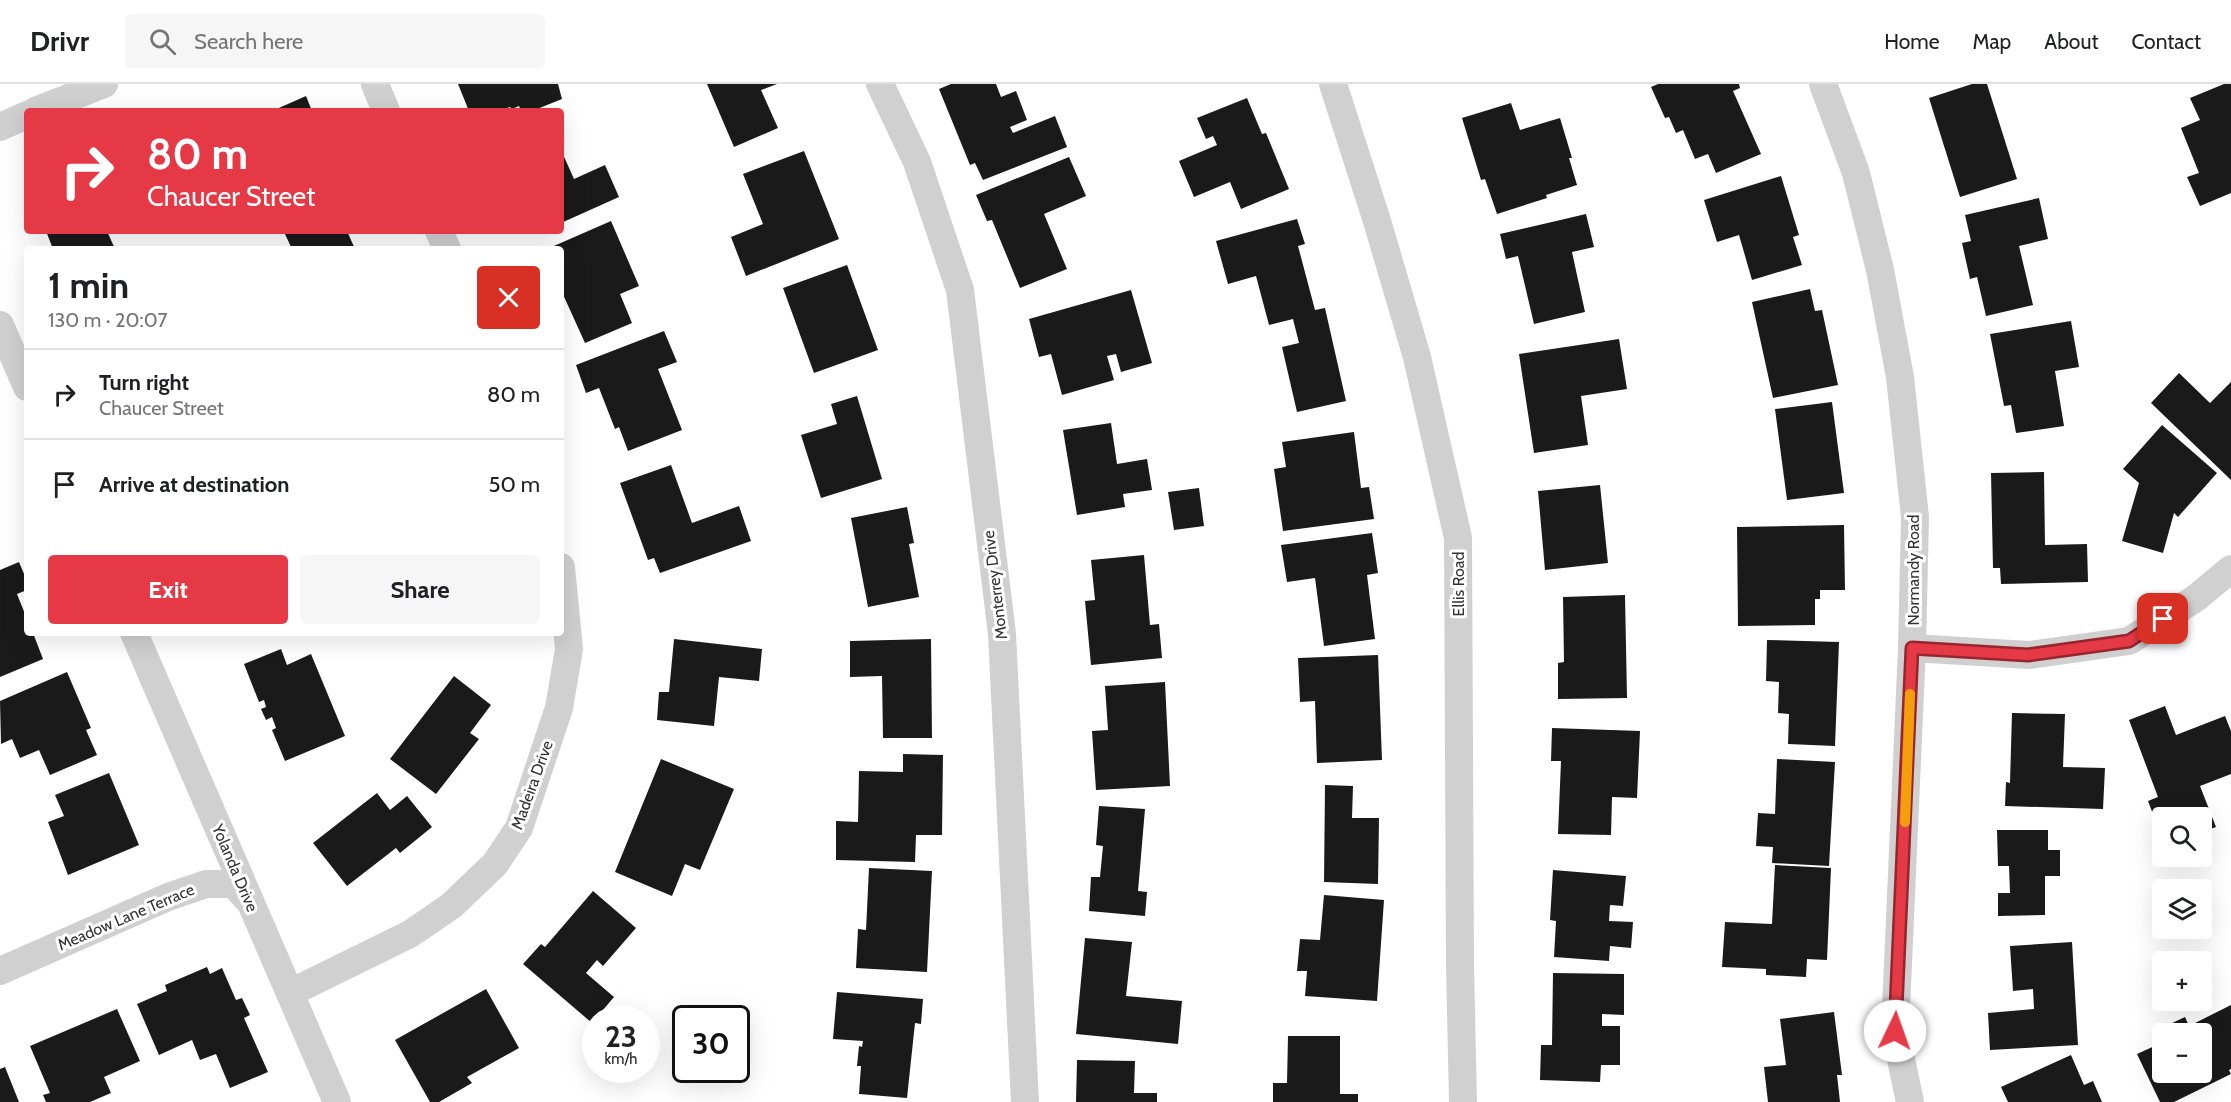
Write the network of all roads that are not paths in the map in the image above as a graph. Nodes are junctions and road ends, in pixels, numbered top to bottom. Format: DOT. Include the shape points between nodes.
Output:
graph roads {
  1 [pos="104,84"];
  2 [pos="375,84"];
  3 [pos="880,84"];
  4 [pos="1333,84"];
  5 [pos="1823,84"];
  6 [pos="43,108"];
  7 [pos="385,108"];
  8 [pos="24,116"];
  9 [pos="0,127"];
  10 [pos="0,325"];
  11 [pos="24,380"];
  12 [pos="2231,569"];
  13 [pos="564,598"];
  14 [pos="135,636"];
  15 [pos="1912,648"];
  16 [pos="250,902"];
  17 [pos="0,971"];
  18 [pos="290,993"];
  19 [pos="337,1102"];
  20 [pos="1025,1102"];
  21 [pos="1463,1102"];
  22 [pos="1910,1102"];
  1 -- 6 [label="street"];
  2 -- 7 [label="street"];
  3 -- 20 [label="street, Monterrey Drive" via="917,162 960,290 1002,634"];
  4 -- 21 [label="street, Ellis Road" via="1417,357 1458,538"];
  5 -- 15 [label="street, Normandy Road" via="1856,173 1880,270 1900,378 1915,517"];
  8 -- 9 [label="street"];
  10 -- 11 [label="street"];
  12 -- 15 [label="street" via="2196,598 2129,641 2028,655"];
  13 -- 18 [label="street, Madeira Drive" via="569,649 559,708 519,828 495,864 451,906 410,934"];
  14 -- 16 [label="street, Yolanda Drive"];
  15 -- 22 [label="street, Normandy Road" via="1895,1031"];
  16 -- 17 [label="street, Meadow Lane Terrace" via="233,884 206,884"];
  16 -- 18 [label="street, Yolanda Drive"];
  18 -- 19 [label="street, Yolanda Drive"];
}
